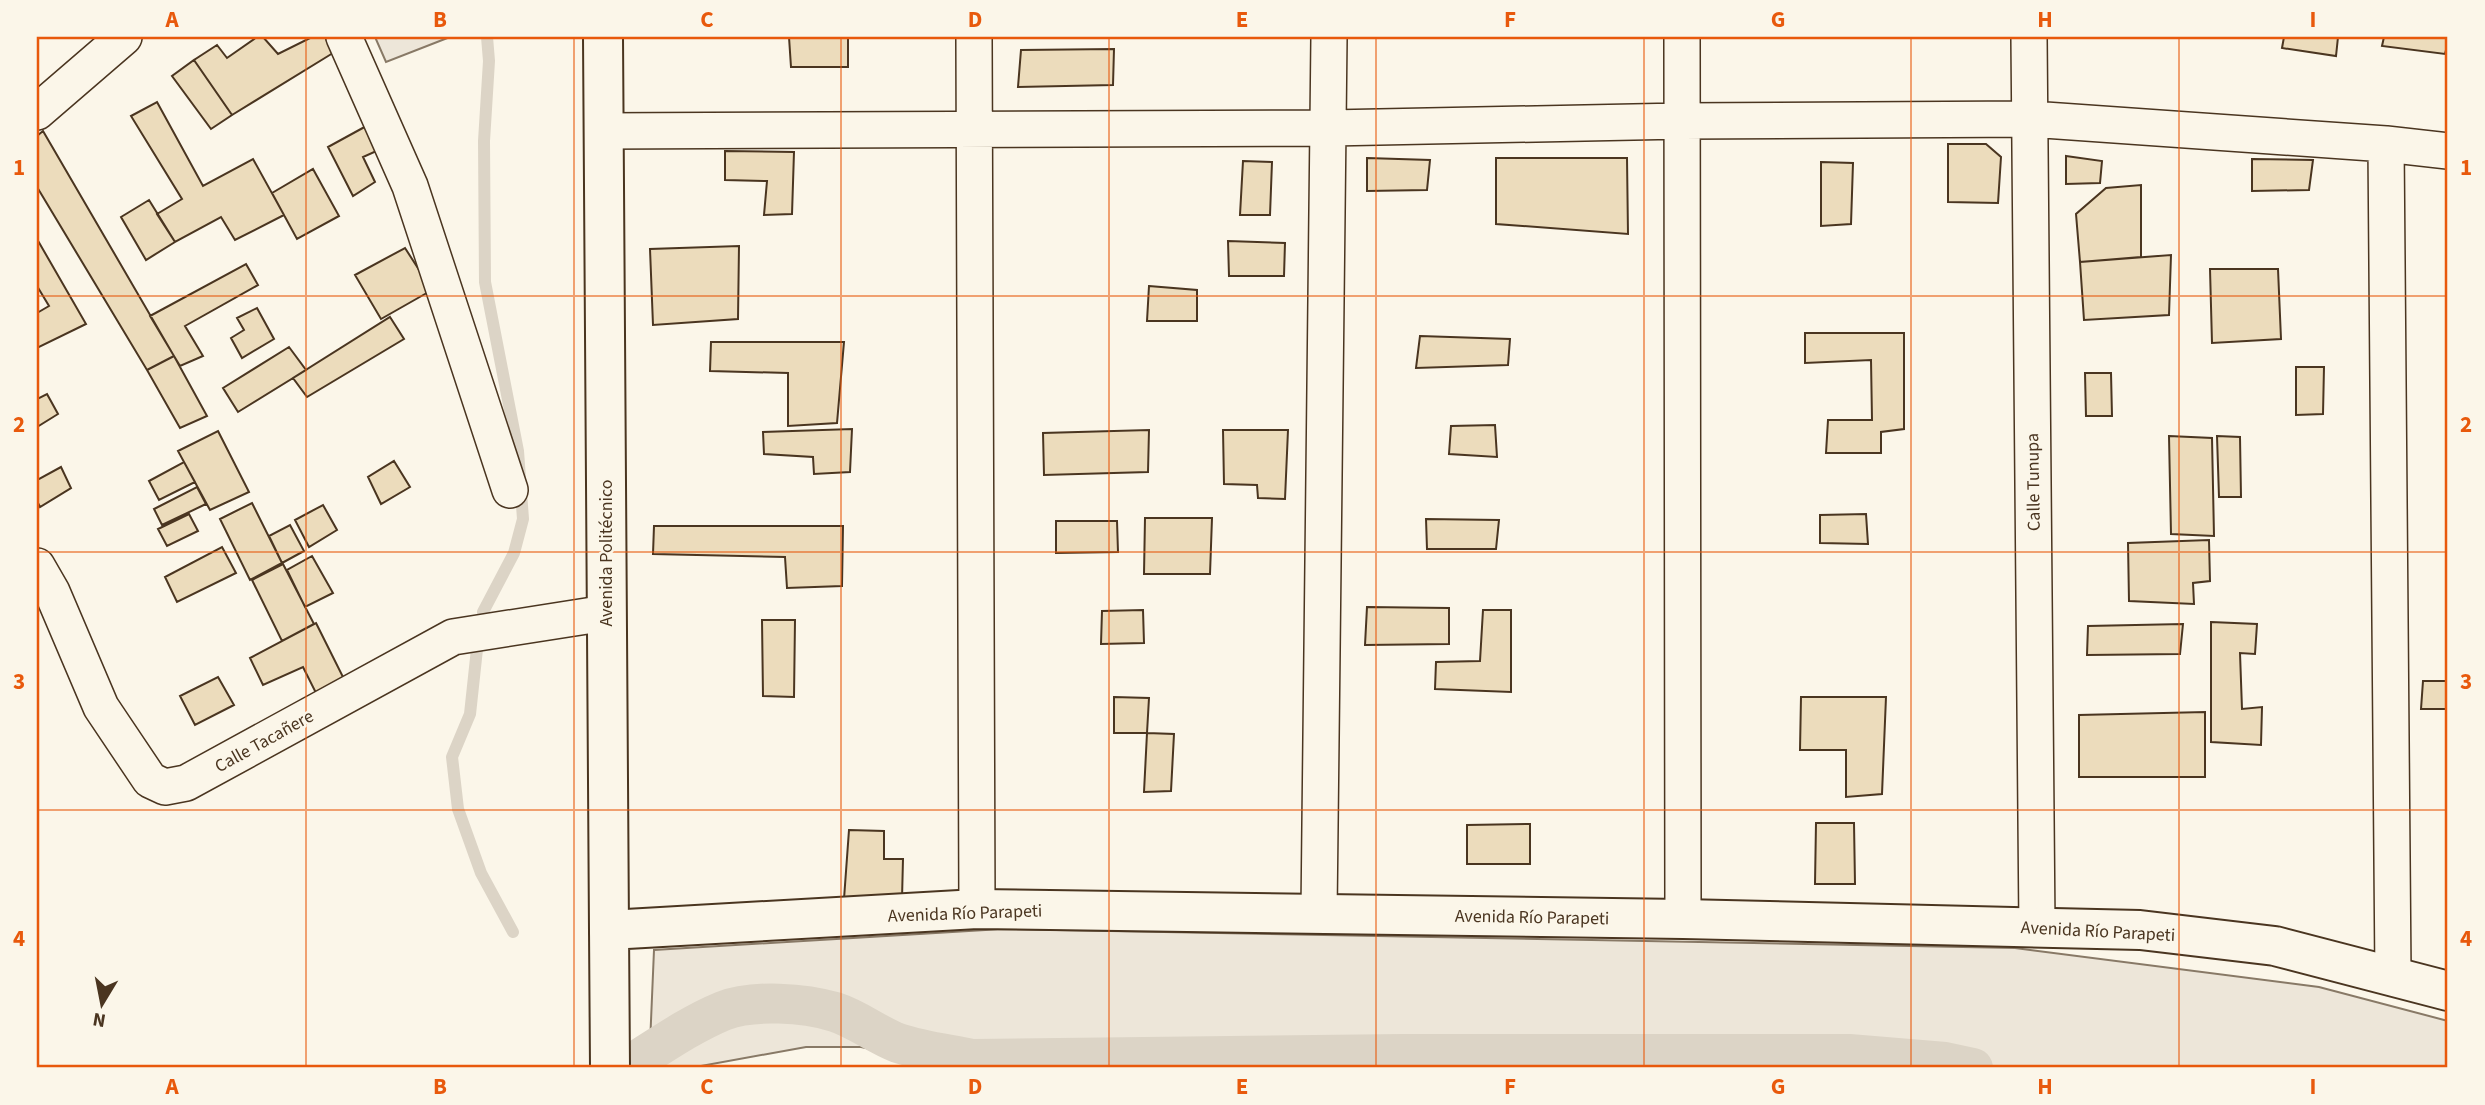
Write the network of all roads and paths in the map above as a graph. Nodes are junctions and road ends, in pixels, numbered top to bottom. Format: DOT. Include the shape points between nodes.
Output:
graph roads {
  1 [pos="124,37"];
  2 [pos="344,37"];
  3 [pos="603,37"];
  4 [pos="974,37"];
  5 [pos="1329,37"];
  6 [pos="1682,37"];
  7 [pos="2028,37"];
  8 [pos="37,112"];
  9 [pos="2030,119"];
  10 [pos="1682,121"];
  11 [pos="1330,128"];
  12 [pos="603,131"];
  13 [pos="974,131"];
  14 [pos="2386,144"];
  15 [pos="2448,151"];
  16 [pos="510,490"];
  17 [pos="37,566"];
  18 [pos="606,613"];
  19 [pos="977,909"];
  20 [pos="1319,913"];
  21 [pos="1683,919"];
  22 [pos="2037,928"];
  23 [pos="609,930"];
  24 [pos="2393,976"];
  25 [pos="2448,991"];
  26 [pos="610,1068"];
  1 -- 8 [label="street"];
  2 -- 16 [label="street" via="410,186"];
  3 -- 12 [label="main road, Avenida Politécnico"];
  4 -- 13 [label="street"];
  5 -- 11 [label="street"];
  6 -- 10 [label="street"];
  7 -- 9 [label="street, Calle Tunupa"];
  9 -- 10 [label="street"];
  9 -- 14 [label="street"];
  9 -- 22 [label="street, Calle Tunupa"];
  10 -- 11 [label="street"];
  10 -- 21 [label="street"];
  11 -- 13 [label="street"];
  11 -- 20 [label="street"];
  12 -- 13 [label="street"];
  12 -- 18 [label="main road, Avenida Politécnico"];
  13 -- 19 [label="street"];
  14 -- 15 [label="street"];
  14 -- 24 [label="street"];
  17 -- 18 [label="street, Calle Tacañere" via="101,707 150,780 165,788 186,783 453,637"];
  18 -- 23 [label="main road, Avenida Politécnico"];
  19 -- 20 [label="main road, Avenida Río Parapeti"];
  19 -- 23 [label="main road, Avenida Río Parapeti"];
  20 -- 21 [label="main road, Avenida Río Parapeti"];
  21 -- 22 [label="main road, Avenida Río Parapeti"];
  22 -- 24 [label="main road, Avenida Río Parapeti" via="2140,930 2276,946"];
  23 -- 26 [label="main road, Avenida Politécnico"];
  24 -- 25 [label="main road, Avenida Río Parapeti"];
}
